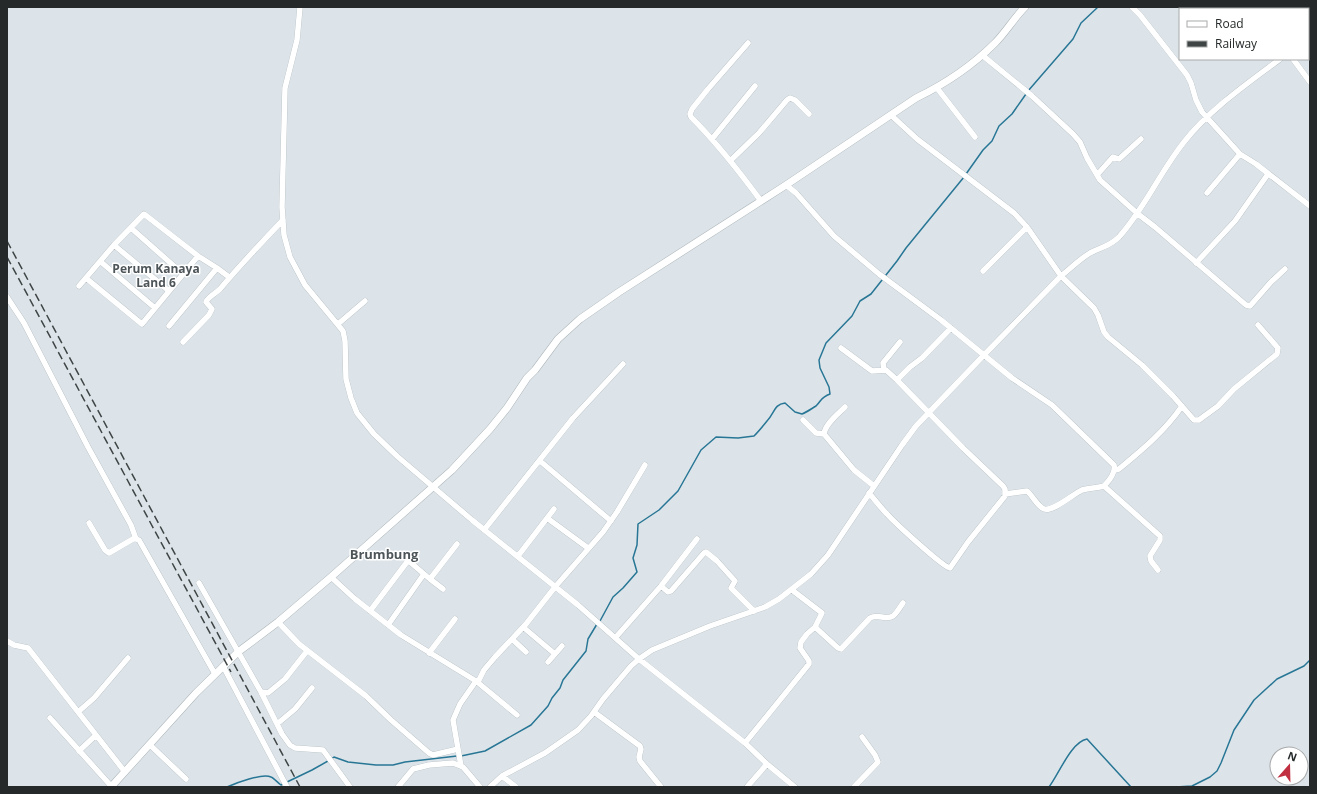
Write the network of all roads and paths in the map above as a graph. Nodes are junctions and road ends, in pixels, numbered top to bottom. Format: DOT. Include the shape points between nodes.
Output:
graph roads {
  1 [pos="300,7"];
  2 [pos="1025,7"];
  3 [pos="1132,7"];
  4 [pos="748,43"];
  5 [pos="982,55"];
  6 [pos="1279,60"];
  7 [pos="1294,60"];
  8 [pos="1310,82"];
  9 [pos="755,86"];
  10 [pos="937,88"];
  11 [pos="809,114"];
  12 [pos="892,116"];
  13 [pos="1206,117"];
  14 [pos="975,137"];
  15 [pos="712,138"];
  16 [pos="1141,139"];
  17 [pos="1240,154"];
  18 [pos="730,161"];
  19 [pos="1268,174"];
  20 [pos="1097,175"];
  21 [pos="786,185"];
  22 [pos="1207,193"];
  23 [pos="761,201"];
  24 [pos="1310,206"];
  25 [pos="1138,214"];
  26 [pos="283,220"];
  27 [pos="1026,227"];
  28 [pos="131,228"];
  29 [pos="114,245"];
  30 [pos="198,256"];
  31 [pos="101,262"];
  32 [pos="1196,263"];
  33 [pos="217,268"];
  34 [pos="1286,269"];
  35 [pos="984,270"];
  36 [pos="183,274"];
  37 [pos="1061,276"];
  38 [pos="229,277"];
  39 [pos="86,278"];
  40 [pos="79,286"];
  41 [pos="169,291"];
  42 [pos="7,297"];
  43 [pos="365,301"];
  44 [pos="155,308"];
  45 [pos="338,324"];
  46 [pos="1258,325"];
  47 [pos="169,326"];
  48 [pos="951,328"];
  49 [pos="183,342"];
  50 [pos="900,342"];
  51 [pos="841,348"];
  52 [pos="984,355"];
  53 [pos="623,364"];
  54 [pos="884,370"];
  55 [pos="897,380"];
  56 [pos="1182,406"];
  57 [pos="845,407"];
  58 [pos="929,412"];
  59 [pos="804,420"];
  60 [pos="824,434"];
  61 [pos="540,461"];
  62 [pos="645,464"];
  63 [pos="1115,470"];
  64 [pos="433,486"];
  65 [pos="874,486"];
  66 [pos="1104,486"];
  67 [pos="869,493"];
  68 [pos="1006,494"];
  69 [pos="554,509"];
  70 [pos="547,518"];
  71 [pos="611,521"];
  72 [pos="88,523"];
  73 [pos="484,530"];
  74 [pos="136,539"];
  75 [pos="697,539"];
  76 [pos="457,544"];
  77 [pos="588,548"];
  78 [pos="518,556"];
  79 [pos="1158,570"];
  80 [pos="424,574"];
  81 [pos="331,578"];
  82 [pos="430,579"];
  83 [pos="199,583"];
  84 [pos="661,586"];
  85 [pos="555,587"];
  86 [pos="443,589"];
  87 [pos="792,590"];
  88 [pos="903,603"];
  89 [pos="370,611"];
  90 [pos="754,611"];
  91 [pos="455,619"];
  92 [pos="278,622"];
  93 [pos="388,625"];
  94 [pos="523,627"];
  95 [pos="815,627"];
  96 [pos="616,637"];
  97 [pos="512,639"];
  98 [pos="7,641"];
  99 [pos="562,646"];
  100 [pos="307,651"];
  101 [pos="238,652"];
  102 [pos="526,652"];
  103 [pos="429,653"];
  104 [pos="555,654"];
  105 [pos="128,658"];
  106 [pos="639,658"];
  107 [pos="548,662"];
  108 [pos="223,666"];
  109 [pos="215,674"];
  110 [pos="477,681"];
  111 [pos="312,688"];
  112 [pos="261,692"];
  113 [pos="78,712"];
  114 [pos="594,712"];
  115 [pos="517,715"];
  116 [pos="50,718"];
  117 [pos="277,724"];
  118 [pos="96,735"];
  119 [pos="862,738"];
  120 [pos="745,743"];
  121 [pos="150,745"];
  122 [pos="458,750"];
  123 [pos="79,751"];
  124 [pos="460,763"];
  125 [pos="767,764"];
  126 [pos="125,772"];
  127 [pos="502,776"];
  128 [pos="186,779"];
  129 [pos="111,787"];
  130 [pos="287,787"];
  131 [pos="350,787"];
  132 [pos="398,787"];
  133 [pos="480,787"];
  134 [pos="490,787"];
  135 [pos="516,787"];
  136 [pos="661,787"];
  137 [pos="747,787"];
  138 [pos="795,787"];
  139 [pos="854,787"];
  1 -- 26 [label="street" via="297,40 285,88"];
  2 -- 5 [label="street"];
  3 -- 13 [label="street" via="1187,75 1196,100"];
  4 -- 15 [label="street" via="690,112 691,117"];
  5 -- 10 [label="street"];
  5 -- 20 [label="street" via="1073,134"];
  6 -- 13 [label="street"];
  7 -- 8 [label="street"];
  9 -- 15 [label="street"];
  10 -- 12 [label="street" via="916,98"];
  10 -- 14 [label="street"];
  11 -- 18 [label="street" via="790,98"];
  12 -- 21 [label="street"];
  12 -- 27 [label="street" via="917,139 1014,213"];
  13 -- 17 [label="street"];
  13 -- 25 [label="street" via="1176,152"];
  15 -- 18 [label="street"];
  16 -- 20 [label="street" via="1119,160 1113,157"];
  17 -- 19 [label="street"];
  17 -- 22 [label="street"];
  18 -- 23 [label="street"];
  19 -- 24 [label="street"];
  19 -- 32 [label="street" via="1235,221"];
  20 -- 25 [label="street"];
  21 -- 23 [label="street"];
  21 -- 48 [label="street" via="834,236 879,274"];
  23 -- 64 [label="street" via="580,319 558,339 526,378 490,429 452,470"];
  25 -- 32 [label="street"];
  25 -- 37 [label="street" via="1114,241 1090,253"];
  26 -- 38 [label="street"];
  26 -- 45 [label="street" via="290,257 305,285"];
  27 -- 35 [label="street"];
  27 -- 37 [label="street"];
  28 -- 29 [label="street"];
  28 -- 30 [label="street" via="145,214"];
  28 -- 36 [label="street"];
  29 -- 31 [label="street"];
  29 -- 41 [label="street"];
  30 -- 33 [label="street"];
  30 -- 36 [label="street"];
  31 -- 39 [label="street"];
  31 -- 44 [label="street"];
  32 -- 34 [label="street" via="1248,306"];
  33 -- 38 [label="street"];
  33 -- 47 [label="street"];
  36 -- 41 [label="street"];
  37 -- 52 [label="street"];
  37 -- 56 [label="street" via="1094,308 1108,337 1142,365"];
  38 -- 49 [label="street" via="218,291 208,298 206,302 212,309 209,315"];
  39 -- 40 [label="street"];
  39 -- 44 [label="street" via="140,324 143,324"];
  41 -- 44 [label="street"];
  42 -- 74 [label="street" via="24,322"];
  43 -- 45 [label="street"];
  45 -- 64 [label="street" via="345,341 346,379 357,413 374,434"];
  46 -- 56 [label="street" via="1278,348 1276,355 1199,420 1193,420"];
  48 -- 52 [label="street"];
  48 -- 55 [label="street"];
  50 -- 54 [label="street" via="882,364"];
  51 -- 54 [label="street" via="873,372"];
  52 -- 58 [label="street"];
  52 -- 63 [label="street" via="1052,405 1114,465"];
  53 -- 61 [label="street" via="573,418"];
  54 -- 55 [label="street"];
  55 -- 58 [label="street"];
  56 -- 63 [label="street" via="1160,434"];
  57 -- 60 [label="street" via="828,425"];
  58 -- 65 [label="street" via="902,444"];
  58 -- 68 [label="street" via="998,481"];
  59 -- 60 [label="street" via="816,433"];
  60 -- 65 [label="street" via="854,470"];
  61 -- 71 [label="street"];
  61 -- 73 [label="street"];
  62 -- 71 [label="street"];
  63 -- 66 [label="street"];
  64 -- 73 [label="street"];
  64 -- 81 [label="street"];
  65 -- 67 [label="street"];
  66 -- 68 [label="street" via="1082,490 1048,510 1041,507 1026,491"];
  66 -- 79 [label="street" via="1160,536 1150,556"];
  67 -- 68 [label="street" via="888,515 948,568 952,567 968,542"];
  67 -- 87 [label="street" via="828,555"];
  69 -- 70 [label="street"];
  70 -- 77 [label="street"];
  70 -- 78 [label="street"];
  71 -- 77 [label="street"];
  72 -- 74 [label="street" via="109,553"];
  73 -- 78 [label="street"];
  74 -- 109 [label="street" via="139,540"];
  75 -- 84 [label="street"];
  76 -- 82 [label="street"];
  77 -- 85 [label="street"];
  78 -- 85 [label="street"];
  80 -- 82 [label="street"];
  80 -- 89 [label="street" via="410,562 406,562"];
  80 -- 93 [label="street"];
  81 -- 89 [label="street"];
  81 -- 92 [label="street"];
  82 -- 86 [label="street"];
  83 -- 101 [label="street"];
  84 -- 90 [label="street" via="668,592 671,591 706,552 735,580 731,588"];
  84 -- 96 [label="street"];
  85 -- 94 [label="street"];
  85 -- 96 [label="street"];
  87 -- 90 [label="street" via="771,604"];
  87 -- 95 [label="street" via="821,612 822,615"];
  88 -- 95 [label="street" via="891,617 876,615 870,618 841,649"];
  89 -- 93 [label="street"];
  90 -- 106 [label="street" via="692,633"];
  91 -- 103 [label="street"];
  92 -- 100 [label="street"];
  92 -- 101 [label="street"];
  93 -- 103 [label="street"];
  94 -- 97 [label="street"];
  94 -- 104 [label="street"];
  95 -- 120 [label="street" via="800,645 809,661 808,667"];
  96 -- 106 [label="street"];
  97 -- 102 [label="street"];
  97 -- 110 [label="street"];
  98 -- 113 [label="street" via="28,648"];
  99 -- 104 [label="street"];
  100 -- 112 [label="street" via="285,679 268,693"];
  100 -- 122 [label="street" via="366,696 431,754"];
  101 -- 108 [label="street"];
  101 -- 112 [label="street"];
  103 -- 110 [label="street"];
  104 -- 107 [label="street"];
  105 -- 113 [label="street" via="94,698"];
  106 -- 114 [label="street"];
  106 -- 120 [label="street"];
  108 -- 109 [label="street"];
  108 -- 130 [label="street"];
  109 -- 121 [label="street"];
  110 -- 115 [label="street"];
  110 -- 122 [label="street" via="460,704 453,720"];
  111 -- 117 [label="street" via="296,709"];
  112 -- 117 [label="street"];
  113 -- 118 [label="street"];
  114 -- 127 [label="street" via="573,734 545,753"];
  114 -- 136 [label="street" via="640,746 640,761"];
  116 -- 123 [label="street"];
  117 -- 131 [label="street" via="292,747 320,749 325,752"];
  118 -- 123 [label="street"];
  118 -- 126 [label="street"];
  119 -- 139 [label="street" via="878,762"];
  120 -- 125 [label="street"];
  121 -- 126 [label="street"];
  121 -- 128 [label="street"];
  122 -- 124 [label="street"];
  123 -- 129 [label="street"];
  124 -- 132 [label="street" via="413,769"];
  124 -- 133 [label="street"];
  125 -- 137 [label="street"];
  125 -- 138 [label="street"];
  126 -- 129 [label="street"];
  127 -- 134 [label="street"];
  127 -- 135 [label="street"];
}
